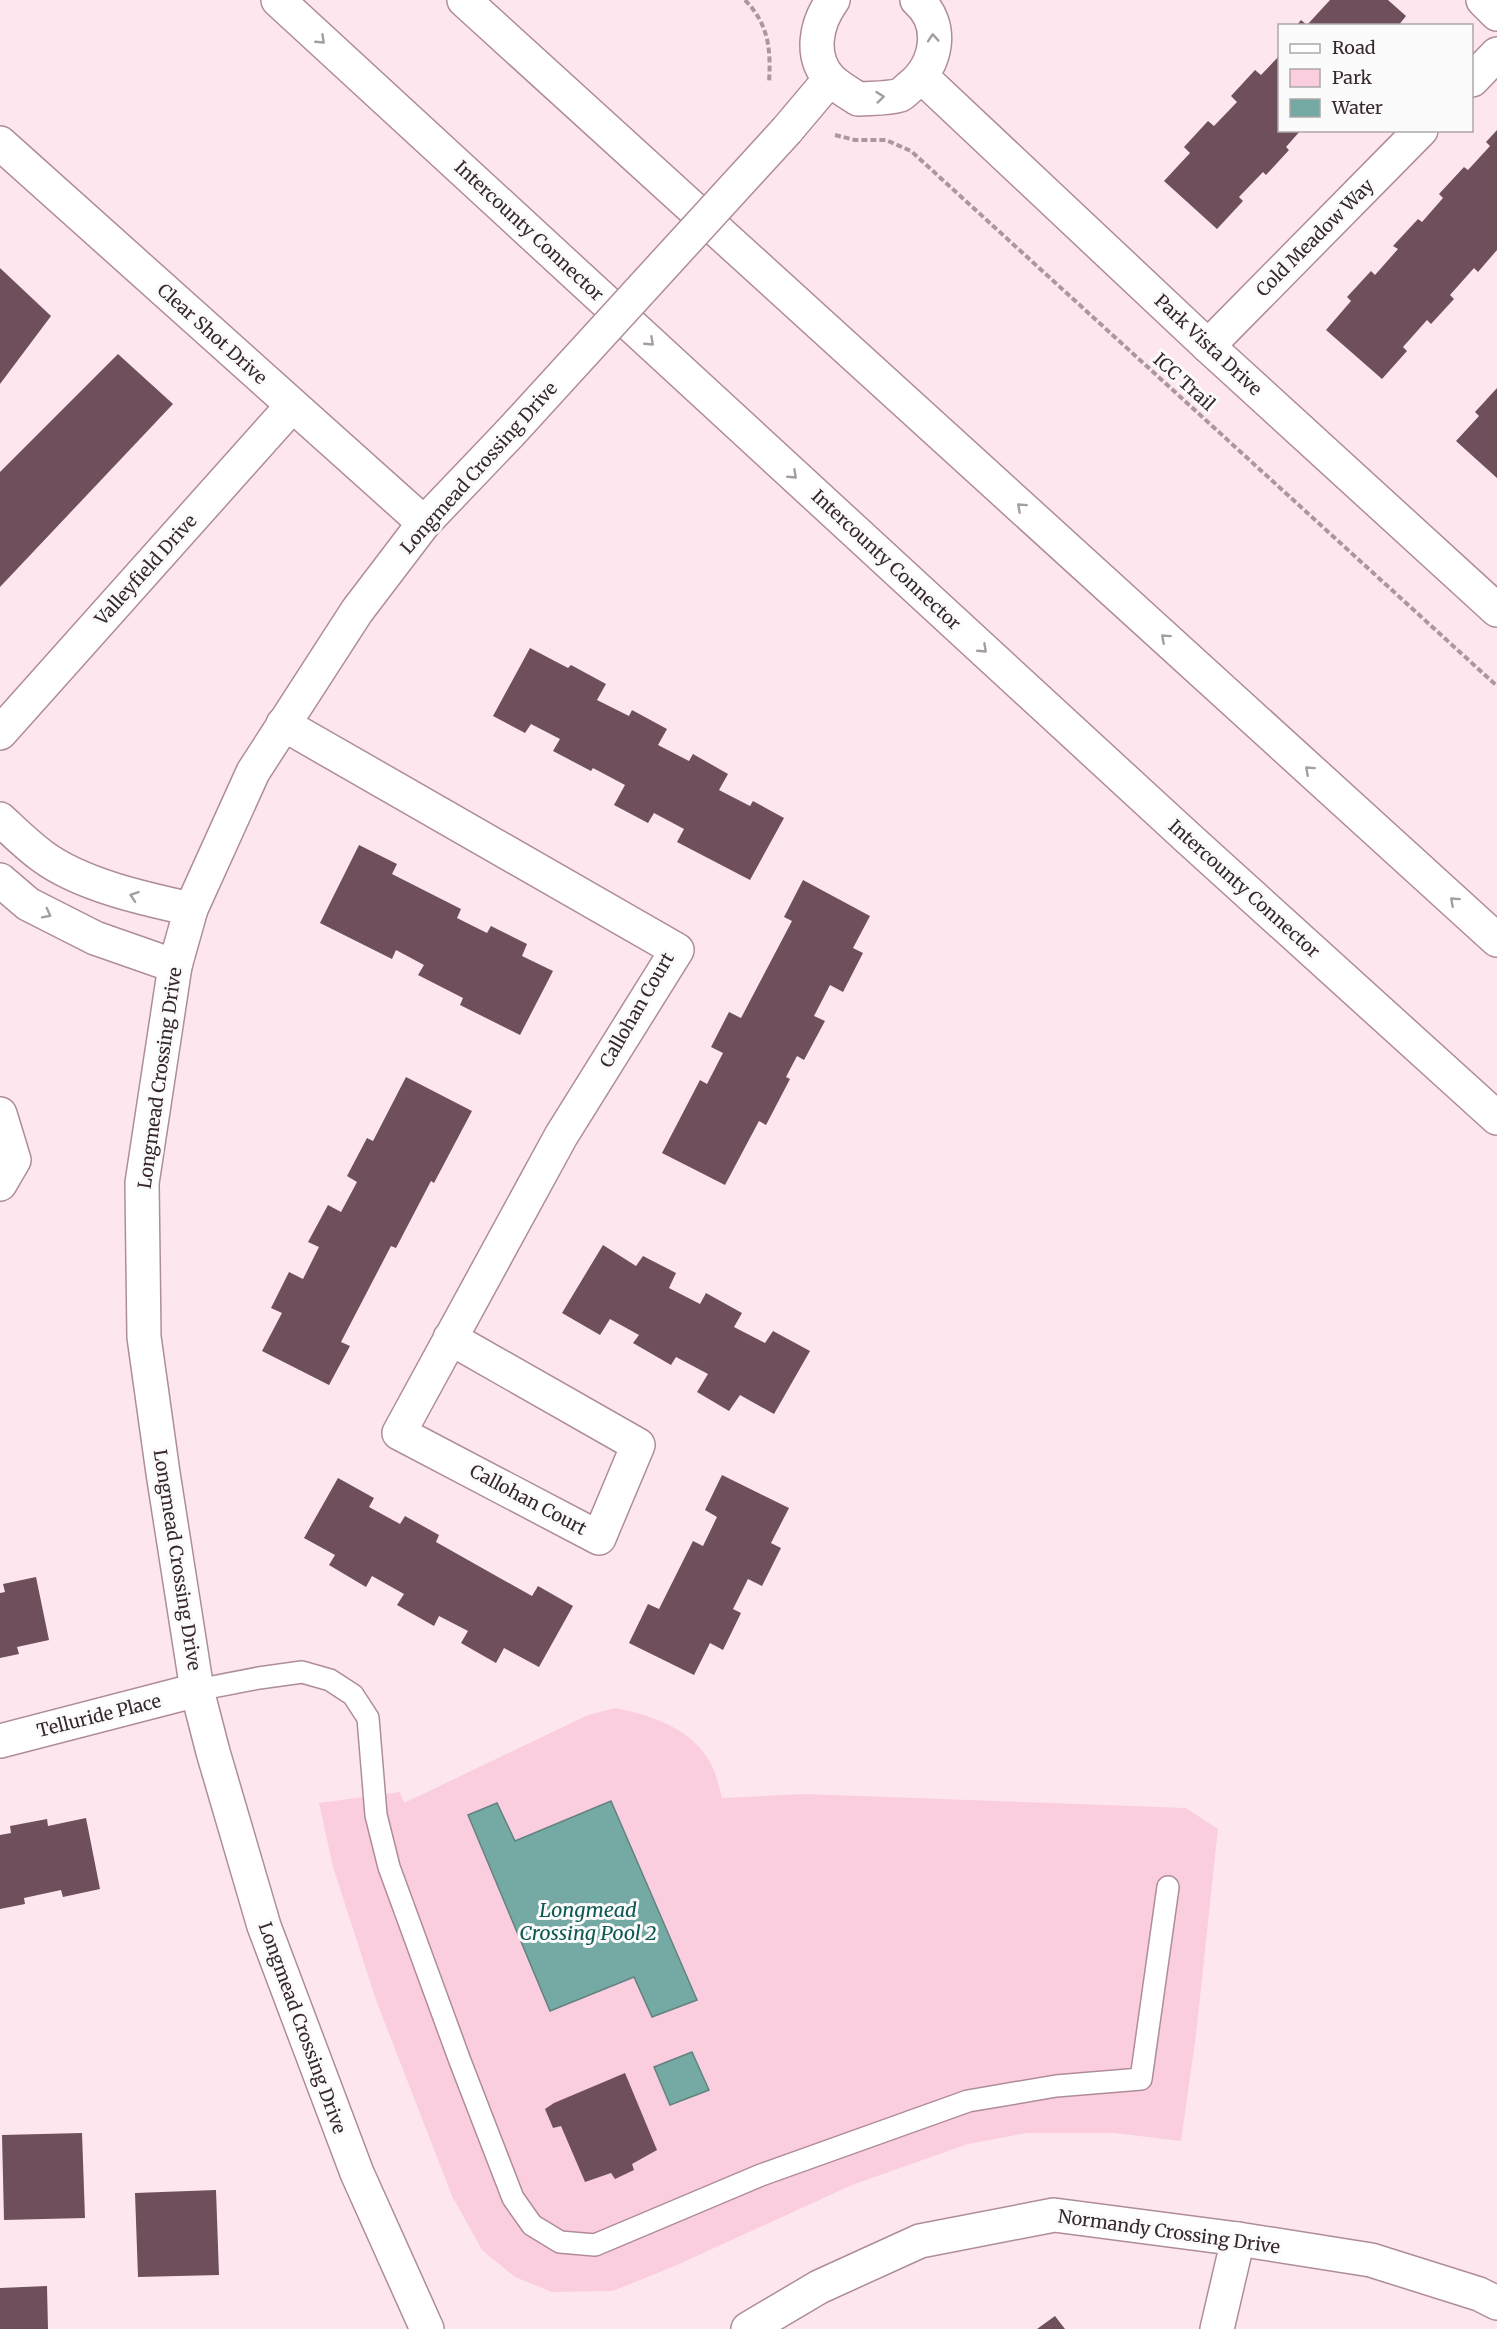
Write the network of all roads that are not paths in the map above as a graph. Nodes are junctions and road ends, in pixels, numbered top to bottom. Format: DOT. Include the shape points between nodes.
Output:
graph roads {
  1 [pos="278,0"];
  2 [pos="464,0"];
  3 [pos="833,0"];
  4 [pos="917,0"];
  5 [pos="1483,0"];
  6 [pos="1497,14"];
  7 [pos="1497,54"];
  8 [pos="922,77"];
  9 [pos="830,79"];
  10 [pos="1473,79"];
  11 [pos="1419,132"];
  12 [pos="0,143"];
  13 [pos="1208,346"];
  14 [pos="292,406"];
  15 [pos="424,523"];
  16 [pos="1497,610"];
  17 [pos="283,724"];
  18 [pos="0,733"];
  19 [pos="0,819"];
  20 [pos="0,880"];
  21 [pos="191,909"];
  22 [pos="1497,940"];
  23 [pos="175,966"];
  24 [pos="0,1114"];
  25 [pos="1497,1118"];
  26 [pos="0,1184"];
  27 [pos="450,1338"];
  28 [pos="197,1690"];
  29 [pos="0,1741"];
  30 [pos="1168,1887"];
  31 [pos="1238,2239"];
  32 [pos="1497,2303"];
  33 [pos="428,2329"];
  34 [pos="748,2329"];
  35 [pos="1217,2329"];
  1 -- 25 [label="main road, Intercounty Connector, one-way"];
  22 -- 2 [label="main road, one-way"];
  3 -- 9 [label="main road" via="822,14 817,33 818,57"];
  8 -- 4 [label="main road, one-way" via="932,59 935,40 931,21"];
  5 -- 6 [label="main road"];
  7 -- 10 [label="main road"];
  9 -- 8 [label="main road, one-way" via="858,99 900,94"];
  8 -- 13 [label="main road, Park Vista Drive"];
  9 -- 15 [label="main road, Longmead Crossing Drive, bridge"];
  11 -- 13 [label="main road, Cold Meadow Way"];
  12 -- 14 [label="main road, Clear Shot Drive"];
  13 -- 16 [label="main road, Park Vista Drive"];
  14 -- 15 [label="main road, Clear Shot Drive"];
  14 -- 18 [label="main road, Valleyfield Drive"];
  15 -- 17 [label="main road, Longmead Crossing Drive" via="357,611"];
  17 -- 21 [label="main road, Longmead Crossing Drive" via="253,772"];
  17 -- 27 [label="main road, Callohan Court" via="677,950 561,1136"];
  21 -- 19 [label="main road, one-way" via="142,899 77,875 43,857"];
  20 -- 23 [label="main road, one-way" via="28,904 95,938"];
  21 -- 23 [label="main road, Longmead Crossing Drive"];
  23 -- 28 [label="main road, Longmead Crossing Drive" via="142,1183 144,1336"];
  24 -- 26 [label="main road" via="14,1160"];
  27 -- 27 [label="main road, Callohan Court" via="399,1433 599,1538 638,1445"];
  28 -- 29 [label="main road, Telluride Place"];
  28 -- 30 [label="lane" via="302,1672 330,1680 353,1695 368,1718 376,1815 389,1867 460,2061 513,2198 532,2225 560,2242 595,2245 761,2175 968,2101 1056,2086 1141,2079"];
  28 -- 33 [label="main road, Longmead Crossing Drive" via="264,1926 357,2173"];
  31 -- 32 [label="main road, Normandy Crossing Drive" via="1371,2260"];
  31 -- 34 [label="main road, Normandy Crossing Drive" via="1054,2215 920,2241 819,2287"];
  31 -- 35 [label="main road"];
}
